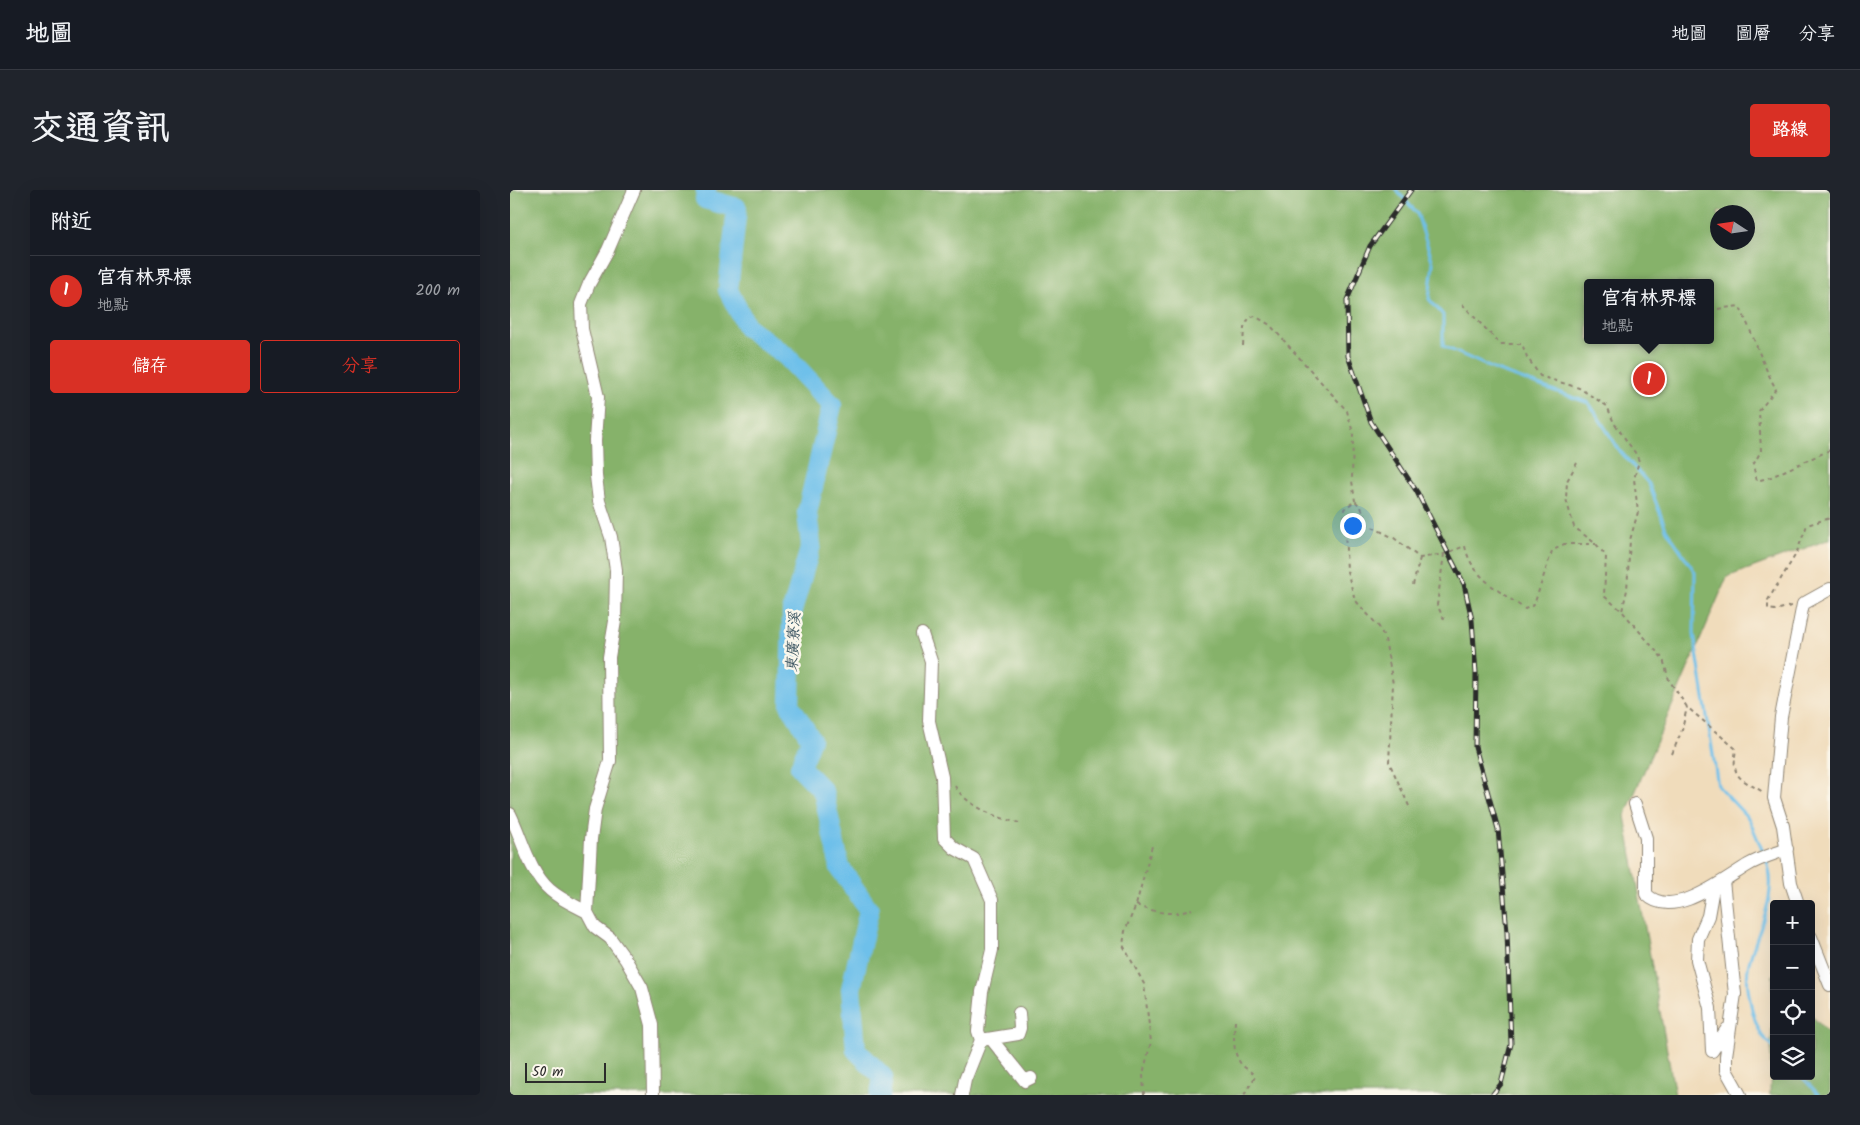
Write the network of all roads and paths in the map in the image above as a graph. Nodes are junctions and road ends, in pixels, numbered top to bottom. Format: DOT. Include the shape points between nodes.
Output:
graph roads {
  1 [pos="634,190"];
  2 [pos="1462,304"];
  3 [pos="1714,309"];
  4 [pos="1243,346"];
  5 [pos="1830,450"];
  6 [pos="1577,463"];
  7 [pos="1355,501"];
  8 [pos="1830,518"];
  9 [pos="1596,544"];
  10 [pos="1444,554"];
  11 [pos="1420,558"];
  12 [pos="1413,585"];
  13 [pos="1830,589"];
  14 [pos="1803,604"];
  15 [pos="1622,611"];
  16 [pos="1446,623"];
  17 [pos="922,634"];
  18 [pos="1687,707"];
  19 [pos="1672,754"];
  20 [pos="942,777"];
  21 [pos="1774,798"];
  22 [pos="1635,804"];
  23 [pos="1409,806"];
  24 [pos="510,814"];
  25 [pos="1020,824"];
  26 [pos="1152,846"];
  27 [pos="1787,849"];
  28 [pos="1718,884"];
  29 [pos="1797,900"];
  30 [pos="1136,905"];
  31 [pos="1192,910"];
  32 [pos="587,912"];
  33 [pos="1815,945"];
  34 [pos="1830,984"];
  35 [pos="1019,1013"];
  36 [pos="1235,1021"];
  37 [pos="1730,1024"];
  38 [pos="987,1040"];
  39 [pos="1031,1078"];
  40 [pos="653,1095"];
  41 [pos="962,1095"];
  42 [pos="1144,1095"];
  43 [pos="1244,1095"];
  44 [pos="1740,1095"];
  1 -- 32 [label="street" via="581,304 582,329 598,398 595,440 599,501 611,537 616,570 615,621 609,657 610,761 595,809"];
  2 -- 15 [label="path" via="1500,344 1522,344 1540,376 1579,388 1607,406 1614,423 1636,454 1639,461 1634,479 1638,512 1630,540 1627,590"];
  3 -- 5 [label="path" via="1739,306 1761,363 1776,389 1759,412 1762,451 1753,465 1757,481"];
  4 -- 7 [label="path" via="1249,318 1256,316 1270,325 1347,411 1353,433"];
  6 -- 9 [label="path" via="1567,480 1566,499 1574,527"];
  7 -- 11 [label="path" via="1368,525 1394,538"];
  7 -- 23 [label="path" via="1344,509 1347,571 1355,600 1379,627 1385,639 1393,684 1390,762"];
  8 -- 14 [label="path" via="1807,525 1796,554 1768,600 1768,609"];
  9 -- 10 [label="path" via="1564,544 1552,551 1534,605 1524,609 1480,577 1467,557 1466,546"];
  9 -- 15 [label="path" via="1606,556 1604,596"];
  10 -- 11 [label="path"];
  10 -- 16 [label="path" via="1437,605"];
  11 -- 12 [label="path"];
  13 -- 14 [label="street"];
  14 -- 21 [label="street" via="1781,717"];
  15 -- 18 [label="path" via="1663,658 1669,680"];
  17 -- 20 [label="street" via="931,661 929,721"];
  18 -- 19 [label="path"];
  18 -- 21 [label="path" via="1736,749 1733,766 1738,777"];
  20 -- 25 [label="path" via="950,778 961,796 1005,820"];
  20 -- 38 [label="street" via="944,838 974,859 992,900 992,950 982,992 978,1030"];
  21 -- 27 [label="street"];
  22 -- 28 [label="street" via="1646,838 1646,894 1654,901 1672,904"];
  24 -- 32 [label="street" via="534,871 550,890"];
  26 -- 30 [label="path"];
  27 -- 28 [label="street" via="1750,864"];
  27 -- 29 [label="street"];
  28 -- 37 [label="street" via="1735,994"];
  28 -- 37 [label="street" via="1698,939 1697,953 1710,1008 1712,1051"];
  30 -- 31 [label="path" via="1157,913"];
  30 -- 42 [label="path" via="1123,945 1144,984 1151,1042 1143,1074"];
  32 -- 40 [label="street" via="594,927 610,938 626,960 642,988 652,1026"];
  33 -- 34 [label="street"];
  35 -- 38 [label="street" via="1018,1034"];
  36 -- 43 [label="path" via="1236,1056 1242,1066 1255,1076"];
  37 -- 44 [label="street" via="1726,1070"];
  38 -- 39 [label="street" via="1026,1081"];
  38 -- 41 [label="street" via="965,1080"];
}
